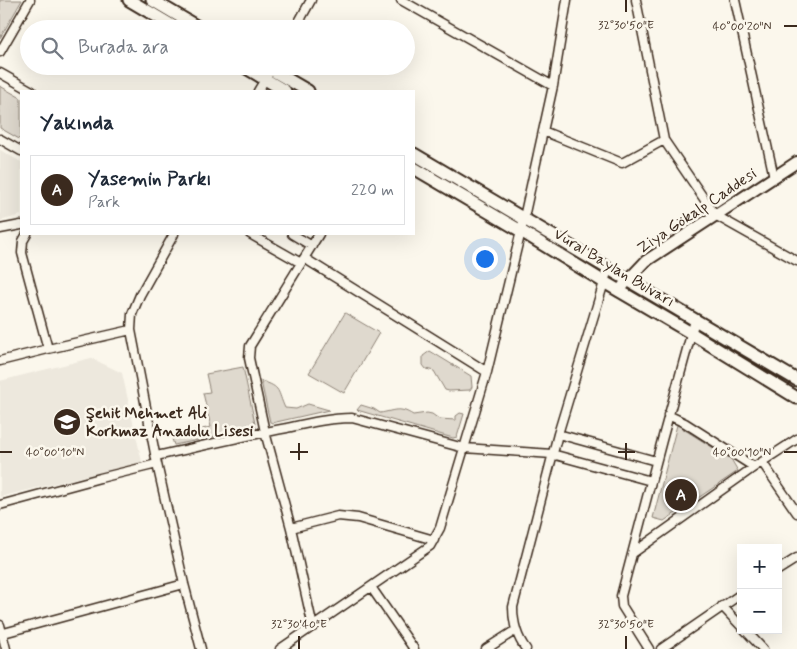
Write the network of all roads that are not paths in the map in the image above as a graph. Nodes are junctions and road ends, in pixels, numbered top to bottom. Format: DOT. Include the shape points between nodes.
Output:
graph roads {
  1 [pos="30,0"];
  2 [pos="128,0"];
  3 [pos="152,0"];
  4 [pos="311,0"];
  5 [pos="401,0"];
  6 [pos="567,0"];
  7 [pos="636,0"];
  8 [pos="735,0"];
  9 [pos="162,20"];
  10 [pos="186,20"];
  11 [pos="299,20"];
  12 [pos="0,52"];
  13 [pos="0,72"];
  14 [pos="266,75"];
  15 [pos="272,75"];
  16 [pos="278,75"];
  17 [pos="553,86"];
  18 [pos="30,90"];
  19 [pos="258,90"];
  20 [pos="284,90"];
  21 [pos="306,90"];
  22 [pos="543,131"];
  23 [pos="0,139"];
  24 [pos="664,140"];
  25 [pos="20,150"];
  26 [pos="415,155"];
  27 [pos="797,162"];
  28 [pos="415,169"];
  29 [pos="774,177"];
  30 [pos="716,215"];
  31 [pos="524,219"];
  32 [pos="20,225"];
  33 [pos="0,230"];
  34 [pos="521,231"];
  35 [pos="26,235"];
  36 [pos="171,235"];
  37 [pos="252,235"];
  38 [pos="294,235"];
  39 [pos="318,235"];
  40 [pos="312,246"];
  41 [pos="797,260"];
  42 [pos="303,261"];
  43 [pos="608,269"];
  44 [pos="628,280"];
  45 [pos="604,282"];
  46 [pos="620,291"];
  47 [pos="695,320"];
  48 [pos="131,330"];
  49 [pos="691,333"];
  50 [pos="48,349"];
  51 [pos="0,361"];
  52 [pos="487,372"];
  53 [pos="797,380"];
  54 [pos="797,398"];
  55 [pos="668,415"];
  56 [pos="265,432"];
  57 [pos="558,434"];
  58 [pos="797,438"];
  59 [pos="464,448"];
  60 [pos="552,454"];
  61 [pos="156,460"];
  62 [pos="656,461"];
  63 [pos="762,462"];
  64 [pos="754,467"];
  65 [pos="651,481"];
  66 [pos="0,505"];
  67 [pos="797,513"];
  68 [pos="291,528"];
  69 [pos="434,540"];
  70 [pos="633,553"];
  71 [pos="797,558"];
  72 [pos="782,567"];
  73 [pos="184,584"];
  74 [pos="371,587"];
  75 [pos="737,597"];
  76 [pos="722,606"];
  77 [pos="737,622"];
  78 [pos="313,627"];
  79 [pos="516,630"];
  80 [pos="1,631"];
  81 [pos="749,634"];
  82 [pos="6,649"];
  83 [pos="201,649"];
  84 [pos="280,649"];
  85 [pos="414,649"];
  86 [pos="486,649"];
  87 [pos="526,649"];
  88 [pos="649,649"];
  89 [pos="660,649"];
  90 [pos="763,649"];
  1 -- 12 [label="street"];
  2 -- 9 [label="main road"];
  3 -- 10 [label="main road"];
  4 -- 11 [label="street"];
  5 -- 17 [label="street"];
  6 -- 17 [label="street"];
  7 -- 24 [label="street"];
  8 -- 29 [label="street"];
  13 -- 18 [label="street"];
  14 -- 19 [label="street"];
  15 -- 20 [label="main road"];
  16 -- 21 [label="main road"];
  17 -- 22 [label="street"];
  22 -- 24 [label="street" via="622,163"];
  22 -- 31 [label="street"];
  23 -- 25 [label="street"];
  24 -- 30 [label="street"];
  26 -- 31 [label="main road, Vural Baylan Bulvarı"];
  27 -- 29 [label="street, Ziya Gökalp Caddesi"];
  28 -- 34 [label="main road, Vural Baylan Bulvarı"];
  29 -- 30 [label="street, Ziya Gökalp Caddesi"];
  30 -- 41 [label="street"];
  30 -- 44 [label="street, Ziya Gökalp Caddesi" via="646,261"];
  31 -- 34 [label="street"];
  31 -- 43 [label="main road, Vural Baylan Bulvarı"];
  32 -- 33 [label="street"];
  34 -- 45 [label="main road, Vural Baylan Bulvarı"];
  34 -- 52 [label="street"];
  35 -- 50 [label="street" via="22,253"];
  36 -- 48 [label="street" via="132,314"];
  37 -- 42 [label="street"];
  38 -- 40 [label="street"];
  39 -- 40 [label="street"];
  40 -- 42 [label="street"];
  42 -- 52 [label="street"];
  42 -- 56 [label="street" via="250,346 249,358"];
  43 -- 44 [label="main road, Vural Baylan Bulvarı"];
  43 -- 45 [label="street"];
  44 -- 46 [label="street, Ziya Gökalp Caddesi"];
  44 -- 47 [label="main road, Vural Baylan Bulvarı"];
  45 -- 46 [label="main road, Vural Baylan Bulvarı"];
  45 -- 57 [label="street"];
  46 -- 49 [label="main road, Vural Baylan Bulvarı"];
  47 -- 49 [label="street"];
  47 -- 53 [label="main road, Vural Baylan Bulvarı"];
  48 -- 50 [label="street"];
  48 -- 61 [label="street"];
  49 -- 54 [label="main road, Vural Baylan Bulvarı"];
  49 -- 55 [label="street"];
  50 -- 51 [label="street"];
  52 -- 59 [label="street"];
  55 -- 62 [label="street"];
  55 -- 64 [label="street"];
  56 -- 59 [label="street" via="352,418"];
  56 -- 61 [label="street"];
  56 -- 68 [label="street"];
  57 -- 60 [label="street"];
  57 -- 62 [label="street"];
  58 -- 63 [label="street"];
  59 -- 60 [label="street"];
  59 -- 69 [label="street"];
  60 -- 65 [label="street"];
  60 -- 79 [label="street" via="514,607"];
  61 -- 66 [label="street"];
  61 -- 73 [label="street"];
  62 -- 65 [label="street"];
  63 -- 64 [label="street"];
  63 -- 67 [label="street"];
  64 -- 70 [label="street"];
  65 -- 70 [label="street"];
  68 -- 69 [label="street" via="338,516 358,518"];
  68 -- 78 [label="street"];
  69 -- 74 [label="street"];
  70 -- 88 [label="street" via="621,596 622,606"];
  71 -- 72 [label="street"];
  73 -- 80 [label="street"];
  73 -- 83 [label="street"];
  74 -- 78 [label="street"];
  74 -- 85 [label="street"];
  75 -- 76 [label="street"];
  76 -- 77 [label="street"];
  76 -- 89 [label="street"];
  78 -- 84 [label="street"];
  79 -- 86 [label="street"];
  79 -- 87 [label="street"];
  80 -- 82 [label="street"];
  81 -- 90 [label="street"];
}
